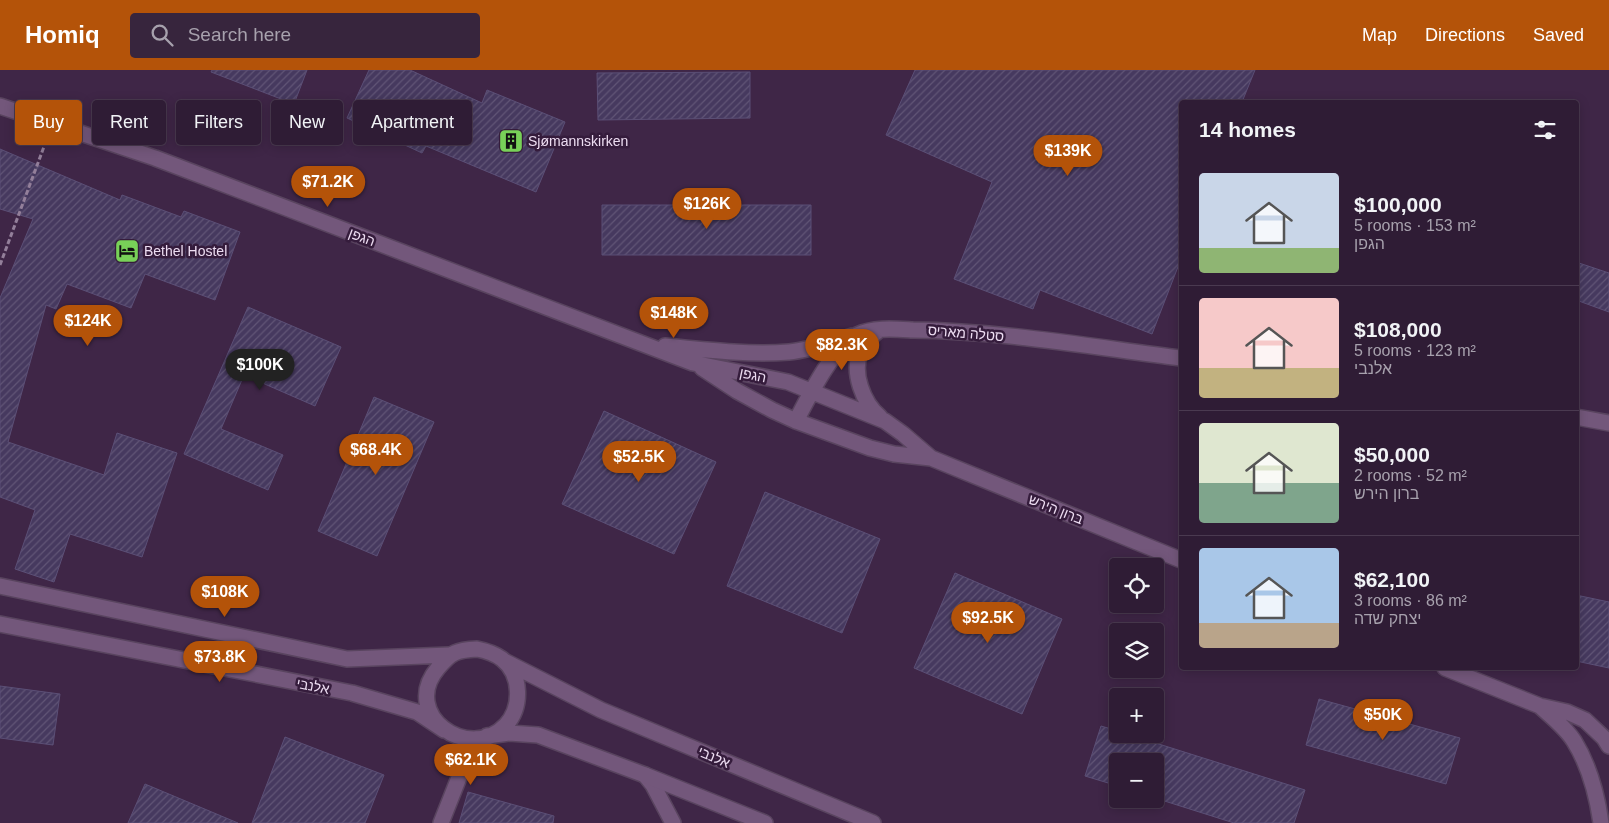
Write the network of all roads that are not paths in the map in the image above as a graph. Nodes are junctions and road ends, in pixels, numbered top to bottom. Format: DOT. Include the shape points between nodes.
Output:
graph roads {
  1 [pos="0,106"];
  2 [pos="880,329"];
  3 [pos="856,335"];
  4 [pos="644,344"];
  5 [pos="1179,358"];
  6 [pos="693,363"];
  7 [pos="812,392"];
  8 [pos="1579,418"];
  9 [pos="796,421"];
  10 [pos="886,422"];
  11 [pos="1609,423"];
  12 [pos="931,458"];
  13 [pos="1179,559"];
  14 [pos="4,588"];
  15 [pos="0,624"];
  16 [pos="449,655"];
  17 [pos="504,661"];
  18 [pos="1450,670"];
  19 [pos="1540,706"];
  20 [pos="444,730"];
  21 [pos="482,738"];
  22 [pos="1609,746"];
  23 [pos="646,775"];
  24 [pos="441,823"];
  25 [pos="673,823"];
  26 [pos="766,823"];
  27 [pos="873,823"];
  28 [pos="1601,823"];
  1 -- 4 [label="street, הגפן" via="155,158"];
  2 -- 3 [label="street, סטלה מאריס"];
  2 -- 5 [label="street, סטלה מאריס" via="993,335"];
  2 -- 10 [label="street" via="860,351 859,382 871,408"];
  3 -- 4 [label="street" via="790,352 724,351"];
  3 -- 7 [label="street, סטלה מאריס" via="835,356"];
  4 -- 6 [label="street, הגפן"];
  6 -- 7 [label="street, הגפן" via="788,382"];
  6 -- 9 [label="street, הגפן" via="737,391"];
  7 -- 9 [label="street, סטלה מאריס"];
  7 -- 10 [label="street, ברון הירש"];
  8 -- 11 [label="street"];
  9 -- 12 [label="street, ברון הירש" via="870,448"];
  10 -- 12 [label="street, ברון הירש"];
  12 -- 13 [label="street, ברון הירש"];
  14 -- 16 [label="street, אלנבי" via="347,658"];
  15 -- 20 [label="street, אלנבי" via="352,694 417,712"];
  16 -- 17 [label="street, אלנבי" via="477,649 491,652"];
  16 -- 20 [label="street" via="430,678 427,693 431,716"];
  17 -- 21 [label="street" via="512,672 518,700 505,725"];
  17 -- 27 [label="street, אלנבי" via="601,710"];
  18 -- 19 [label="street"];
  19 -- 22 [label="street" via="1585,720"];
  19 -- 28 [label="street" via="1574,740 1588,769"];
  20 -- 21 [label="street, אלנבי" via="456,736"];
  21 -- 23 [label="street, אלנבי" via="509,733 538,735"];
  21 -- 24 [label="street" via="460,775"];
  23 -- 25 [label="street"];
  23 -- 26 [label="street, אלנבי"];
}
